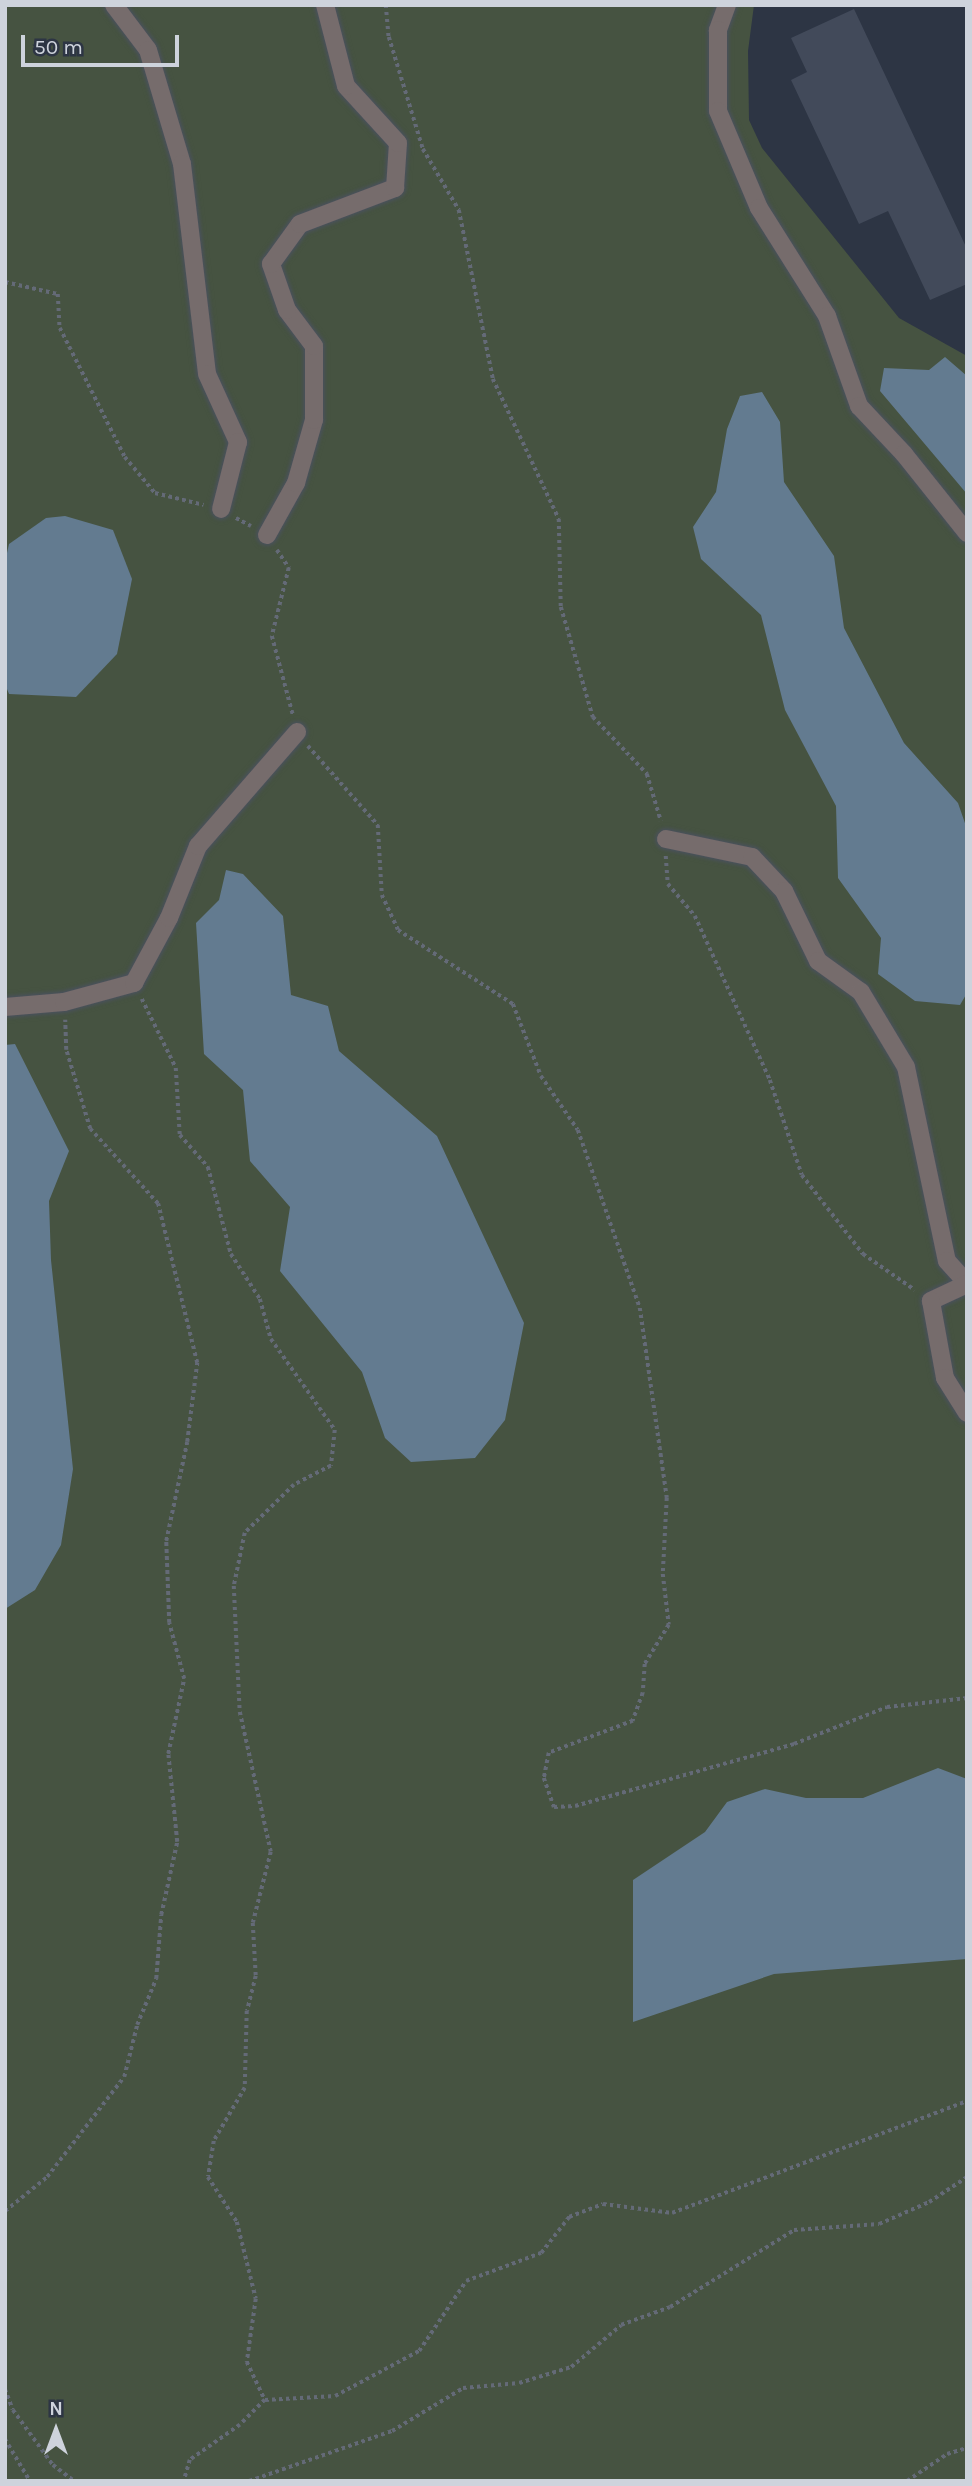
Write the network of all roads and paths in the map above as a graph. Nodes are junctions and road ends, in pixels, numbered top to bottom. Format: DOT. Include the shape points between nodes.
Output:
graph roads {
  1 [pos="114,5"];
  2 [pos="325,5"];
  3 [pos="386,5"];
  4 [pos="727,5"];
  5 [pos="5,282"];
  6 [pos="221,509"];
  7 [pos="967,533"];
  8 [pos="267,536"];
  9 [pos="297,732"];
  10 [pos="666,839"];
  11 [pos="134,983"];
  12 [pos="64,1002"];
  13 [pos="5,1007"];
  14 [pos="967,1283"];
  15 [pos="931,1301"];
  16 [pos="967,1413"];
  17 [pos="967,1698"];
  18 [pos="967,2101"];
  19 [pos="967,2177"];
  20 [pos="5,2211"];
  21 [pos="5,2389"];
  22 [pos="265,2400"];
  23 [pos="5,2439"];
  24 [pos="967,2448"];
  25 [pos="30,2481"];
  26 [pos="74,2481"];
  27 [pos="184,2481"];
  28 [pos="248,2481"];
  29 [pos="907,2481"];
  1 -- 6 [label="lane" via="148,50 182,164 207,373 238,442"];
  2 -- 8 [label="lane" via="346,86 398,143 396,188 300,224 271,264 287,310 314,346 314,420 296,483"];
  3 -- 10 [label="path" via="389,37 423,149 459,210 493,379 559,519 561,607 593,717 647,774"];
  4 -- 7 [label="lane" via="718,30 718,111 759,208 827,316 859,406"];
  5 -- 6 [label="path" via="58,294 60,328 79,371 125,457 155,493"];
  6 -- 8 [label="path"];
  8 -- 9 [label="path" via="289,568 272,636"];
  9 -- 11 [label="lane" via="198,846 169,918"];
  9 -- 17 [label="path" via="378,825 382,895 398,930 513,1004 541,1076 578,1130 640,1308 667,1498 663,1574 670,1625 645,1664 643,1693 633,1721 550,1753 544,1778 554,1807 575,1806 794,1744 887,1707"];
  10 -- 14 [label="lane" via="752,857 783,891 818,961 861,992 906,1067 947,1261"];
  10 -- 15 [label="path" via="668,884 695,916 770,1080 802,1175 863,1254"];
  11 -- 12 [label="lane"];
  11 -- 22 [label="path" via="176,1068 180,1136 208,1167 230,1254 260,1299 271,1339 335,1430 331,1466 294,1485 245,1533 234,1586 240,1713 271,1852 253,1923 257,1976 247,2011 245,2088 214,2141 208,2177 237,2222 257,2299 247,2362"];
  12 -- 13 [label="lane"];
  12 -- 20 [label="path" via="66,1050 90,1129 158,1204 197,1363 187,1442 166,1541 169,1623 184,1679 168,1754 177,1842 161,1914 156,1979 137,2025 124,2077 47,2177"];
  14 -- 15 [label="lane"];
  15 -- 16 [label="lane" via="945,1378"];
  18 -- 22 [label="path" via="672,2213 603,2204 569,2217 541,2253 466,2281 419,2351 335,2396"];
  19 -- 28 [label="path" via="929,2202 879,2224 794,2230 670,2306 621,2325 571,2367 519,2383 463,2388 392,2431"];
  21 -- 26 [label="path" via="13,2410 53,2465"];
  22 -- 27 [label="path" via="240,2425 190,2460"];
  23 -- 25 [label="path"];
  24 -- 29 [label="path" via="947,2454"];
}
